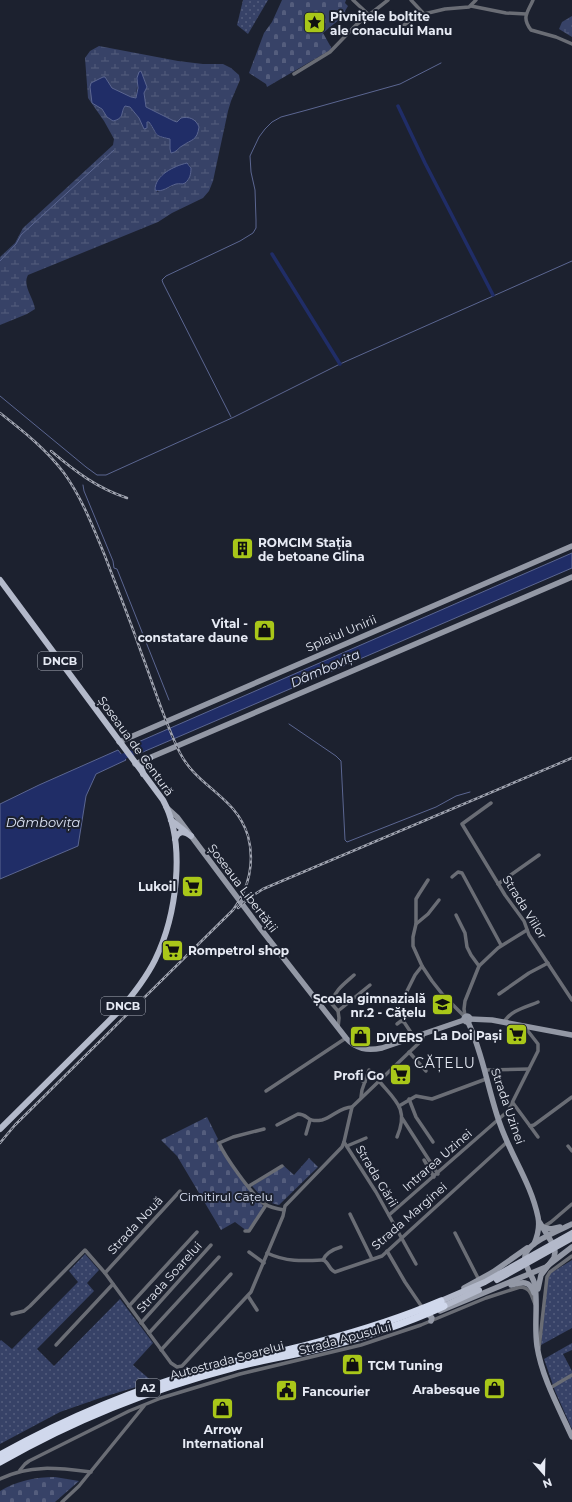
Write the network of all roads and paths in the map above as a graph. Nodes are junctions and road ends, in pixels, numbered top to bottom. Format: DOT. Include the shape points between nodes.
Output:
graph roads {
  1 [pos="353,0"];
  2 [pos="388,0"];
  3 [pos="412,0"];
  4 [pos="476,0"];
  5 [pos="533,0"];
  6 [pos="471,6"];
  7 [pos="368,14"];
  8 [pos="424,14"];
  9 [pos="526,14"];
  10 [pos="398,29"];
  11 [pos="572,44"];
  12 [pos="294,74"];
  13 [pos="572,546"];
  14 [pos="572,577"];
  15 [pos="0,580"];
  16 [pos="119,742"];
  17 [pos="150,758"];
  18 [pos="135,764"];
  19 [pos="144,776"];
  20 [pos="491,803"];
  21 [pos="166,807"];
  22 [pos="171,820"];
  23 [pos="188,834"];
  24 [pos="175,839"];
  25 [pos="539,855"];
  26 [pos="452,877"];
  27 [pos="428,880"];
  28 [pos="498,884"];
  29 [pos="439,900"];
  30 [pos="456,915"];
  31 [pos="416,924"];
  32 [pos="527,930"];
  33 [pos="501,945"];
  34 [pos="548,963"];
  35 [pos="422,966"];
  36 [pos="479,966"];
  37 [pos="354,975"];
  38 [pos="370,985"];
  39 [pos="499,994"];
  40 [pos="403,1000"];
  41 [pos="572,1000"];
  42 [pos="538,1002"];
  43 [pos="338,1011"];
  44 [pos="466,1019"];
  45 [pos="504,1022"];
  46 [pos="397,1024"];
  47 [pos="524,1026"];
  48 [pos="338,1028"];
  49 [pos="424,1034"];
  50 [pos="572,1035"];
  51 [pos="414,1037"];
  52 [pos="346,1038"];
  53 [pos="409,1052"];
  54 [pos="529,1069"];
  55 [pos="369,1070"];
  56 [pos="484,1070"];
  57 [pos="426,1071"];
  58 [pos="347,1074"];
  59 [pos="486,1079"];
  60 [pos="379,1081"];
  61 [pos="365,1082"];
  62 [pos="266,1091"];
  63 [pos="572,1096"];
  64 [pos="361,1098"];
  65 [pos="409,1099"];
  66 [pos="513,1102"];
  67 [pos="399,1106"];
  68 [pos="352,1107"];
  69 [pos="402,1118"];
  70 [pos="498,1119"];
  71 [pos="310,1120"];
  72 [pos="277,1125"];
  73 [pos="530,1126"];
  74 [pos="0,1129"];
  75 [pos="264,1129"];
  76 [pos="306,1134"];
  77 [pos="398,1137"];
  78 [pos="538,1137"];
  79 [pos="366,1138"];
  80 [pos="344,1142"];
  81 [pos="432,1142"];
  82 [pos="507,1142"];
  83 [pos="347,1146"];
  84 [pos="568,1146"];
  85 [pos="572,1151"];
  86 [pos="424,1160"];
  87 [pos="282,1166"];
  88 [pos="436,1175"];
  89 [pos="249,1186"];
  90 [pos="180,1191"];
  91 [pos="572,1204"];
  92 [pos="266,1205"];
  93 [pos="284,1210"];
  94 [pos="350,1214"];
  95 [pos="389,1215"];
  96 [pos="538,1219"];
  97 [pos="572,1224"];
  98 [pos="542,1227"];
  99 [pos="245,1231"];
  100 [pos="197,1232"];
  101 [pos="455,1233"];
  102 [pos="572,1233"];
  103 [pos="548,1237"];
  104 [pos="402,1238"];
  105 [pos="572,1238"];
  106 [pos="211,1245"];
  107 [pos="533,1245"];
  108 [pos="341,1247"];
  109 [pos="572,1247"];
  110 [pos="387,1251"];
  111 [pos="555,1251"];
  112 [pos="249,1252"];
  113 [pos="268,1253"];
  114 [pos="572,1256"];
  115 [pos="220,1257"];
  116 [pos="372,1259"];
  117 [pos="324,1260"];
  118 [pos="264,1263"];
  119 [pos="416,1264"];
  120 [pos="526,1264"];
  121 [pos="546,1267"];
  122 [pos="105,1273"];
  123 [pos="231,1274"];
  124 [pos="532,1276"];
  125 [pos="479,1280"];
  126 [pos="493,1280"];
  127 [pos="113,1284"];
  128 [pos="527,1286"];
  129 [pos="487,1291"];
  130 [pos="248,1296"];
  131 [pos="443,1304"];
  132 [pos="536,1305"];
  133 [pos="129,1306"];
  134 [pos="422,1307"];
  135 [pos="257,1310"];
  136 [pos="12,1314"];
  137 [pos="405,1315"];
  138 [pos="429,1315"];
  139 [pos="419,1317"];
  140 [pos="431,1321"];
  141 [pos="141,1323"];
  142 [pos="149,1333"];
  143 [pos="56,1345"];
  144 [pos="161,1350"];
  145 [pos="538,1352"];
  146 [pos="572,1375"];
  147 [pos="550,1388"];
  148 [pos="146,1404"];
  149 [pos="71,1425"];
  150 [pos="572,1437"];
  151 [pos="0,1454"];
  152 [pos="0,1462"];
  153 [pos="0,1465"];
  154 [pos="20,1470"];
  155 [pos="91,1472"];
  156 [pos="0,1479"];
  157 [pos="62,1502"];
  1 -- 7 [label="street"];
  2 -- 7 [label="street"];
  3 -- 8 [label="street"];
  4 -- 6 [label="street"];
  5 -- 9 [label="street"];
  6 -- 8 [label="street"];
  6 -- 9 [label="street"];
  7 -- 12 [label="street" via="333,50"];
  8 -- 10 [label="street"];
  9 -- 11 [label="street" via="526,21 531,30"];
  13 -- 16 [label="main road, Splaiul Unirii"];
  14 -- 17 [label="main road"];
  15 -- 16 [label="main road, Șoseaua de Centură / DNCB"];
  16 -- 18 [label="main road, Șoseaua de Centură / DNCB"];
  17 -- 18 [label="main road"];
  17 -- 19 [label="main road" via="142,766"];
  18 -- 19 [label="main road, Șoseaua de Centură / DNCB"];
  19 -- 21 [label="main road, Șoseaua de Centură / DNCB"];
  20 -- 28 [label="street, Strada Viilor" via="462,824"];
  21 -- 22 [label="main road, Șoseaua de Centură / DNCB"];
  21 -- 23 [label="main road, Șoseaua Libertății" via="177,817"];
  22 -- 23 [label="main road"];
  22 -- 24 [label="main road, Șoseaua de Centură / DNCB"];
  23 -- 24 [label="main road" via="178,833"];
  23 -- 48 [label="main road, Șoseaua Libertății"];
  24 -- 74 [label="main road, Șoseaua de Centură / DNCB" via="176,869 171,911 160,949 144,979 118,1012"];
  25 -- 28 [label="street"];
  26 -- 33 [label="street" via="458,872 462,873"];
  27 -- 31 [label="street" via="416,900"];
  28 -- 32 [label="street, Strada Viilor"];
  29 -- 31 [label="street"];
  30 -- 36 [label="street" via="465,933 467,947"];
  31 -- 35 [label="street" via="413,946"];
  32 -- 33 [label="street"];
  32 -- 34 [label="street, Strada Viilor"];
  33 -- 36 [label="street"];
  34 -- 39 [label="street"];
  34 -- 41 [label="street, Strada Viilor"];
  35 -- 40 [label="street"];
  35 -- 44 [label="street" via="439,991"];
  36 -- 44 [label="street" via="465,1001"];
  37 -- 43 [label="street" via="335,992 332,1002"];
  38 -- 43 [label="street"];
  42 -- 45 [label="street" via="514,1012"];
  43 -- 48 [label="street"];
  44 -- 45 [label="main road, Șoseaua Libertății" via="482,1018"];
  44 -- 49 [label="main road, Șoseaua Libertății"];
  44 -- 56 [label="main road, Strada Uzinei"];
  45 -- 47 [label="main road, Șoseaua Libertății"];
  46 -- 51 [label="street" via="400,1021 404,1022"];
  47 -- 50 [label="main road, Șoseaua Libertății"];
  47 -- 54 [label="street" via="539,1047"];
  48 -- 52 [label="main road, Șoseaua Libertății"];
  49 -- 51 [label="main road, Șoseaua Libertății"];
  49 -- 53 [label="street" via="423,1039"];
  51 -- 52 [label="main road, Șoseaua Libertății" via="369,1050 354,1046"];
  52 -- 62 [label="street"];
  53 -- 57 [label="street"];
  53 -- 60 [label="street"];
  54 -- 56 [label="street"];
  54 -- 66 [label="street"];
  55 -- 61 [label="street"];
  56 -- 59 [label="main road, Strada Uzinei"];
  58 -- 61 [label="street"];
  59 -- 65 [label="street" via="435,1098 416,1096"];
  59 -- 70 [label="main road, Strada Uzinei"];
  60 -- 64 [label="street"];
  60 -- 67 [label="street"];
  61 -- 64 [label="street"];
  63 -- 73 [label="street"];
  64 -- 68 [label="street"];
  65 -- 67 [label="street"];
  65 -- 81 [label="street" via="416,1117"];
  66 -- 70 [label="street" via="506,1113"];
  66 -- 73 [label="street"];
  67 -- 69 [label="street"];
  68 -- 71 [label="street" via="344,1108 325,1119"];
  68 -- 80 [label="street"];
  69 -- 77 [label="street"];
  69 -- 88 [label="street"];
  70 -- 82 [label="main road, Strada Uzinei"];
  70 -- 88 [label="street, Intrarea Uzinei"];
  71 -- 72 [label="street" via="298,1114"];
  71 -- 76 [label="street"];
  73 -- 78 [label="street"];
  75 -- 89 [label="street" via="219,1142"];
  79 -- 83 [label="street, Strada Gării"];
  80 -- 83 [label="street, Strada Gării"];
  80 -- 93 [label="street" via="289,1200"];
  82 -- 96 [label="main road, Strada Uzinei" via="530,1188"];
  82 -- 104 [label="street, Strada Marginei"];
  83 -- 95 [label="street, Strada Gării"];
  84 -- 85 [label="street"];
  86 -- 88 [label="street"];
  87 -- 89 [label="street"];
  88 -- 95 [label="street, Intrarea Uzinei"];
  89 -- 92 [label="street"];
  90 -- 122 [label="street, Strada Nouă"];
  91 -- 98 [label="street"];
  92 -- 93 [label="street"];
  92 -- 99 [label="street" via="249,1231"];
  93 -- 113 [label="street"];
  94 -- 116 [label="street"];
  95 -- 104 [label="street, Strada Gării"];
  96 -- 98 [label="main road, Strada Uzinei"];
  96 -- 107 [label="main road, Strada Uzinei" via="538,1233"];
  97 -- 98 [label="main road" via="554,1229"];
  97 -- 103 [label="main road"];
  98 -- 103 [label="main road, Strada Uzinei"];
  100 -- 133 [label="street"];
  101 -- 125 [label="street"];
  102 -- 126 [label="main road"];
  103 -- 107 [label="main road"];
  103 -- 111 [label="main road, Strada Uzinei"];
  104 -- 110 [label="street, Strada Marginei"];
  104 -- 119 [label="street, Strada Gării"];
  105 -- 126 [label="main road"];
  106 -- 141 [label="street, Strada Soarelui"];
  107 -- 111 [label="main road" via="548,1244"];
  107 -- 120 [label="main road" via="525,1254"];
  107 -- 125 [label="main road"];
  108 -- 117 [label="street" via="331,1251"];
  109 -- 121 [label="main road"];
  110 -- 116 [label="street, Strada Marginei"];
  110 -- 134 [label="street"];
  111 -- 121 [label="main road" via="554,1258"];
  112 -- 118 [label="street"];
  113 -- 117 [label="street" via="289,1260"];
  113 -- 118 [label="street"];
  114 -- 145 [label="street" via="547,1277"];
  115 -- 142 [label="street"];
  116 -- 117 [label="street, Strada Marginei" via="335,1272"];
  118 -- 130 [label="street"];
  120 -- 121 [label="main road" via="534,1268"];
  120 -- 124 [label="main road"];
  121 -- 124 [label="main road"];
  121 -- 132 [label="main road" via="539,1282"];
  122 -- 127 [label="street, Strada Soarelui"];
  122 -- 136 [label="street, Strada Soarelui" via="85,1250 30,1306"];
  123 -- 144 [label="street"];
  124 -- 128 [label="main road"];
  124 -- 129 [label="main road"];
  124 -- 132 [label="main road"];
  125 -- 134 [label="main road"];
  126 -- 131 [label="main road"];
  127 -- 133 [label="street, Strada Soarelui"];
  127 -- 143 [label="street"];
  128 -- 129 [label="main road" via="525,1282 520,1282"];
  128 -- 132 [label="main road" via="533,1290"];
  128 -- 140 [label="street, Strada Apusului" via="486,1298"];
  129 -- 138 [label="main road"];
  130 -- 135 [label="street"];
  130 -- 144 [label="street, Strada Soarelui" via="184,1364 177,1367"];
  131 -- 137 [label="highway, Autostrada Soarelui / A2"];
  131 -- 139 [label="highway, Autostrada Soarelui / A2"];
  132 -- 145 [label="main road"];
  133 -- 141 [label="street, Strada Soarelui"];
  134 -- 137 [label="main road"];
  137 -- 151 [label="highway, Autostrada Soarelui / A2" via="336,1338 224,1364 154,1386 94,1409"];
  138 -- 139 [label="main road"];
  138 -- 140 [label="main road"];
  139 -- 149 [label="highway, Autostrada Soarelui / A2" via="337,1344 183,1382 125,1402"];
  140 -- 148 [label="street, Strada Apusului" via="361,1345 234,1376"];
  141 -- 142 [label="street, Strada Soarelui"];
  142 -- 144 [label="street, Strada Soarelui"];
  145 -- 147 [label="main road"];
  146 -- 147 [label="street"];
  147 -- 150 [label="main road"];
  148 -- 154 [label="street, Strada Apusului" via="29,1461"];
  148 -- 155 [label="street"];
  149 -- 152 [label="highway, Autostrada Soarelui / A2"];
  149 -- 153 [label="highway"];
  154 -- 155 [label="street" via="55,1468"];
  154 -- 156 [label="street"];
  155 -- 157 [label="street"];
}
